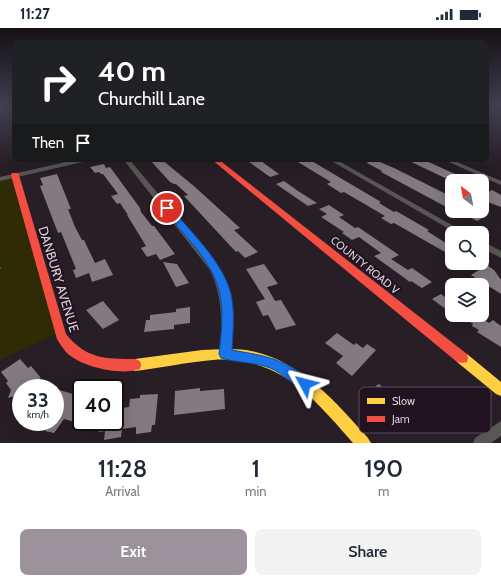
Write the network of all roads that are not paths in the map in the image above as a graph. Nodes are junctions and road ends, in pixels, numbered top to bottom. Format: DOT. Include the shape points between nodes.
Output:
graph roads {
  1 [pos="74,162"];
  2 [pos="128,162"];
  3 [pos="218,162"];
  4 [pos="336,162"];
  5 [pos="452,162"];
  6 [pos="15,175"];
  7 [pos="0,178"];
  8 [pos="501,184"];
  9 [pos="450,226"];
  10 [pos="489,248"];
  11 [pos="501,255"];
  12 [pos="226,354"];
  13 [pos="501,390"];
  14 [pos="501,428"];
  15 [pos="363,443"];
  16 [pos="480,443"];
  1 -- 6 [label="street"];
  2 -- 12 [label="street" via="219,276 228,306"];
  3 -- 13 [label="street, COUNTY ROAD V"];
  4 -- 9 [label="street"];
  5 -- 8 [label="street"];
  6 -- 7 [label="street"];
  6 -- 12 [label="street, DANBURY AVENUE" via="61,336 72,352 112,366"];
  10 -- 11 [label="street"];
  12 -- 15 [label="street, DANBURY AVENUE" via="271,363 292,374 325,402"];
  14 -- 16 [label="street"];
}
